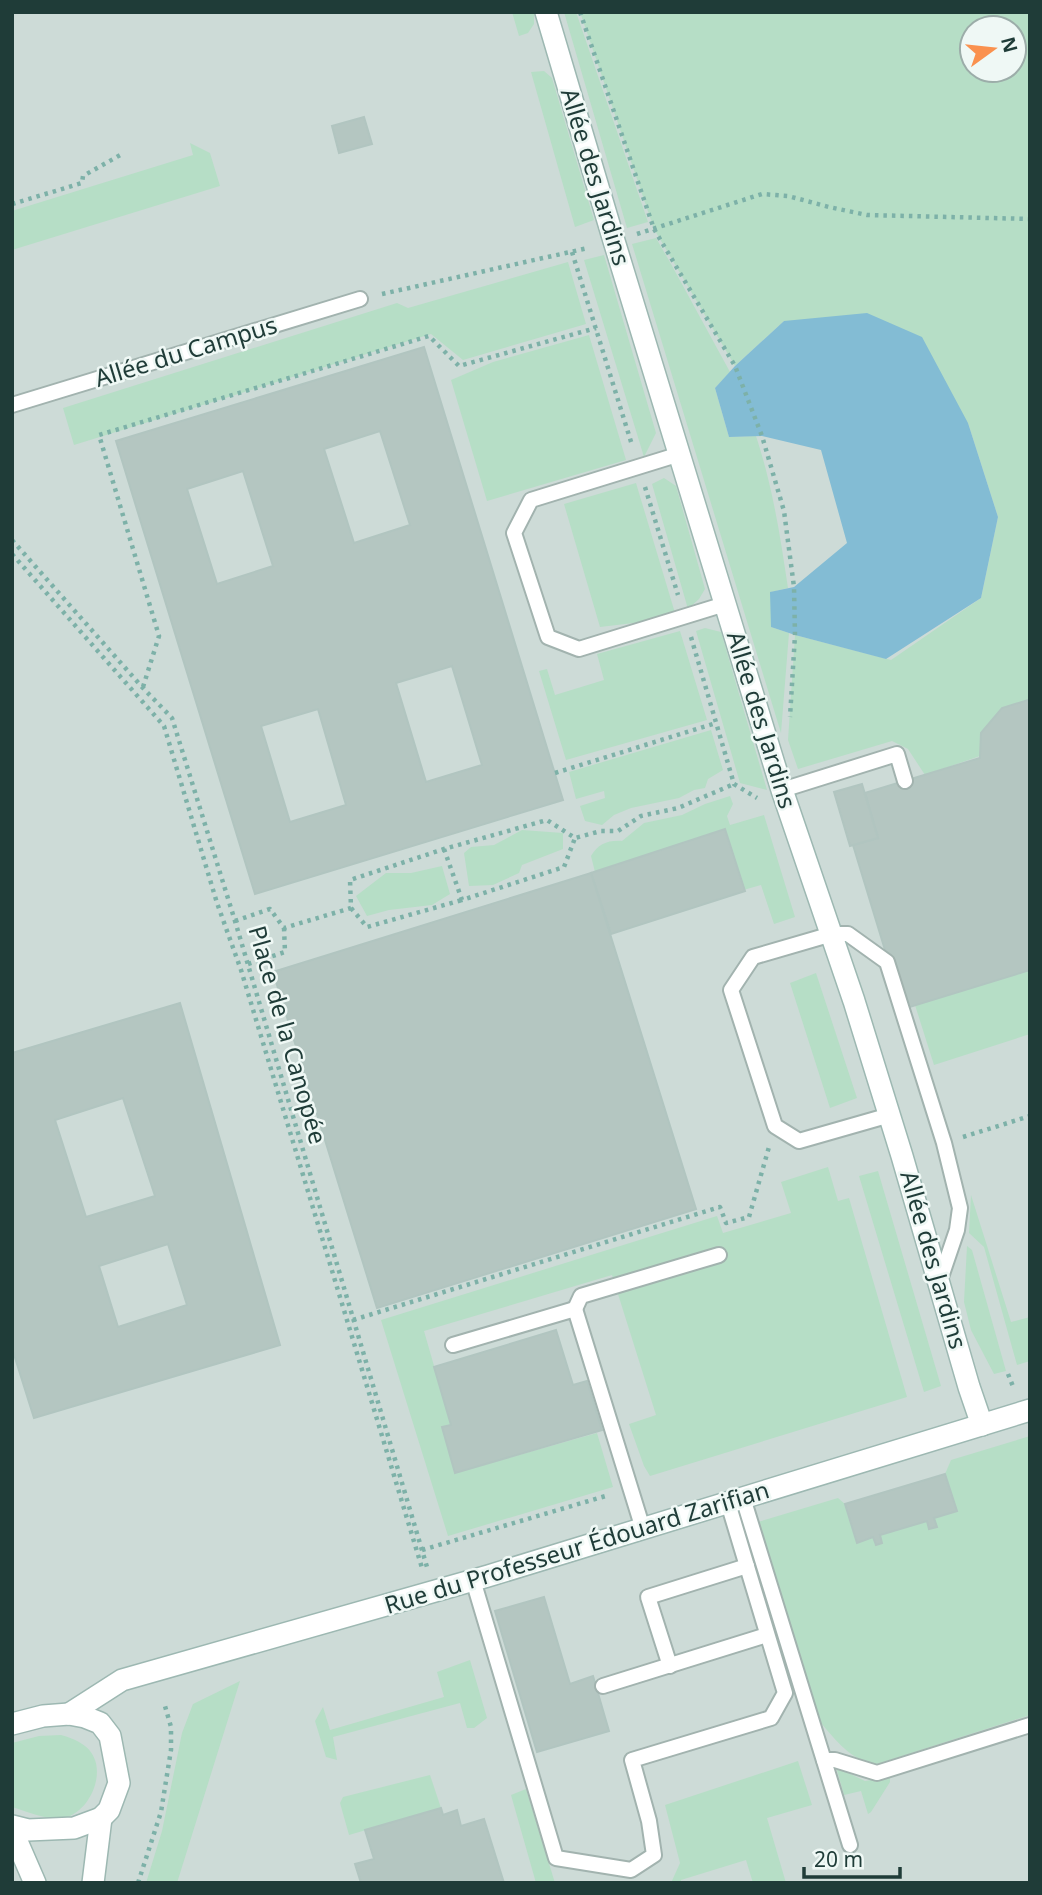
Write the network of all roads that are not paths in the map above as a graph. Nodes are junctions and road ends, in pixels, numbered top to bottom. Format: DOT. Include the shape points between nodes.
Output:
graph roads {
  1 [pos="546,12"];
  2 [pos="360,299"];
  3 [pos="12,405"];
  4 [pos="680,454"];
  5 [pos="725,604"];
  6 [pos="905,781"];
  7 [pos="774,797"];
  8 [pos="832,934"];
  9 [pos="890,1115"];
  10 [pos="719,1255"];
  11 [pos="939,1283"];
  12 [pos="575,1309"];
  13 [pos="453,1345"];
  14 [pos="1030,1410"];
  15 [pos="982,1425"];
  16 [pos="736,1501"];
  17 [pos="643,1529"];
  18 [pos="747,1566"];
  19 [pos="473,1580"];
  20 [pos="768,1636"];
  21 [pos="670,1666"];
  22 [pos="603,1686"];
  23 [pos="69,1714"];
  24 [pos="12,1724"];
  25 [pos="1030,1725"];
  26 [pos="824,1760"];
  27 [pos="101,1818"];
  28 [pos="12,1828"];
  29 [pos="850,1845"];
  30 [pos="35,1883"];
  31 [pos="93,1883"];
  1 -- 4 [label="street, Allée des Jardins"];
  2 -- 3 [label="lane, Allée du Campus"];
  4 -- 5 [label="street, Allée des Jardins"];
  4 -- 5 [label="lane" via="531,500 514,533 548,637 579,649"];
  5 -- 7 [label="street, Allée des Jardins"];
  6 -- 7 [label="lane" via="897,754"];
  7 -- 8 [label="street, Allée des Jardins"];
  8 -- 9 [label="street, Allée des Jardins"];
  8 -- 9 [label="lane" via="753,957 731,990 775,1126 799,1140"];
  8 -- 11 [label="lane" via="848,934 887,962 944,1143 960,1208 955,1240"];
  9 -- 11 [label="street, Allée des Jardins"];
  10 -- 12 [label="lane" via="581,1296"];
  11 -- 15 [label="street, Allée des Jardins"];
  12 -- 13 [label="lane"];
  12 -- 17 [label="lane"];
  14 -- 15 [label="street, Rue du Professeur Édouard Zarifian"];
  15 -- 16 [label="street, Rue du Professeur Édouard Zarifian"];
  16 -- 17 [label="street, Rue du Professeur Édouard Zarifian"];
  16 -- 18 [label="lane"];
  16 -- 26 [label="lane"];
  17 -- 19 [label="street, Rue du Professeur Édouard Zarifian"];
  18 -- 20 [label="lane"];
  18 -- 21 [label="lane" via="648,1597"];
  19 -- 20 [label="lane" via="556,1858 631,1870 654,1854 632,1760 771,1718 785,1693"];
  19 -- 23 [label="street, Rue du Professeur Édouard Zarifian" via="121,1680"];
  20 -- 21 [label="lane"];
  21 -- 22 [label="lane"];
  23 -- 24 [label="street"];
  23 -- 27 [label="street" via="100,1723 110,1736 119,1783 109,1811"];
  25 -- 26 [label="lane" via="877,1773"];
  26 -- 29 [label="lane"];
  27 -- 28 [label="street" via="74,1828"];
  27 -- 31 [label="street"];
  28 -- 30 [label="street"];
}
